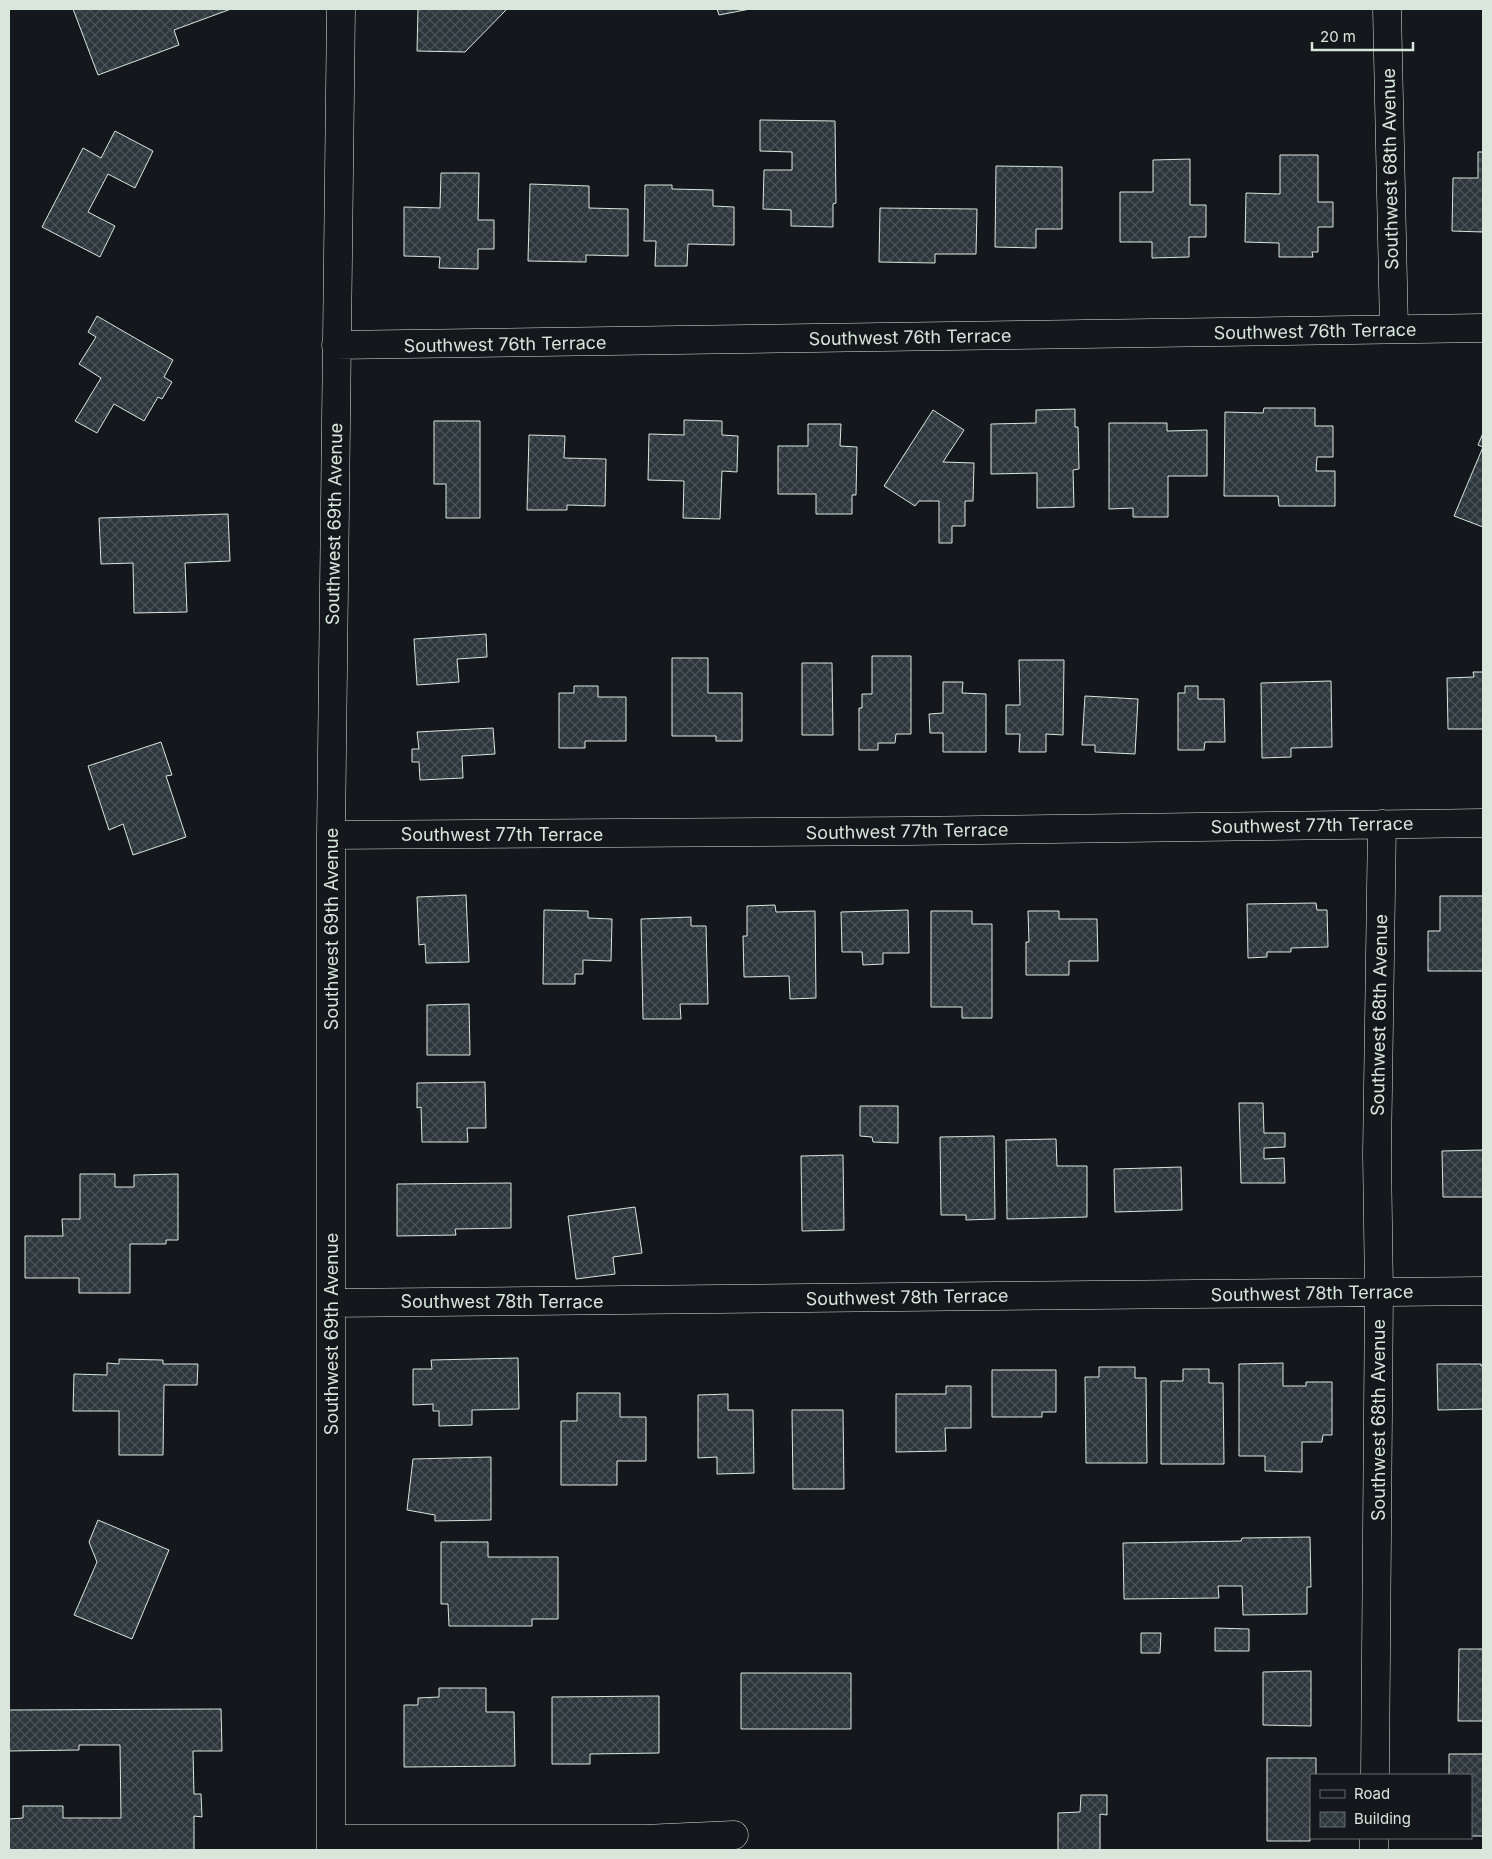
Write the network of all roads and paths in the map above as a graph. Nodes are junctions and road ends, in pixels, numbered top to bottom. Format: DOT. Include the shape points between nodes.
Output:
graph roads {
  1 [pos="342,9"];
  2 [pos="1387,9"];
  3 [pos="1483,328"];
  4 [pos="1394,329"];
  5 [pos="336,345"];
  6 [pos="1483,823"];
  7 [pos="1382,824"];
  8 [pos="331,835"];
  9 [pos="1483,1291"];
  10 [pos="1379,1292"];
  11 [pos="331,1302"];
  12 [pos="1375,1774"];
  13 [pos="734,1835"];
  14 [pos="331,1844"];
  1 -- 5 [label="street, Southwest 69th Avenue"];
  2 -- 4 [label="street, Southwest 68th Avenue"];
  3 -- 4 [label="street, Southwest 76th Terrace"];
  4 -- 5 [label="street, Southwest 76th Terrace"];
  5 -- 8 [label="street, Southwest 69th Avenue"];
  6 -- 7 [label="street, Southwest 77th Terrace"];
  7 -- 8 [label="street, Southwest 77th Terrace"];
  7 -- 10 [label="street, Southwest 68th Avenue" via="1377,1154"];
  8 -- 11 [label="street, Southwest 69th Avenue"];
  9 -- 10 [label="street, Southwest 78th Terrace"];
  10 -- 11 [label="street, Southwest 78th Terrace"];
  10 -- 12 [label="street, Southwest 68th Avenue"];
  11 -- 14 [label="street, Southwest 69th Avenue"];
  13 -- 14 [label="street" via="644,1840"];
}
